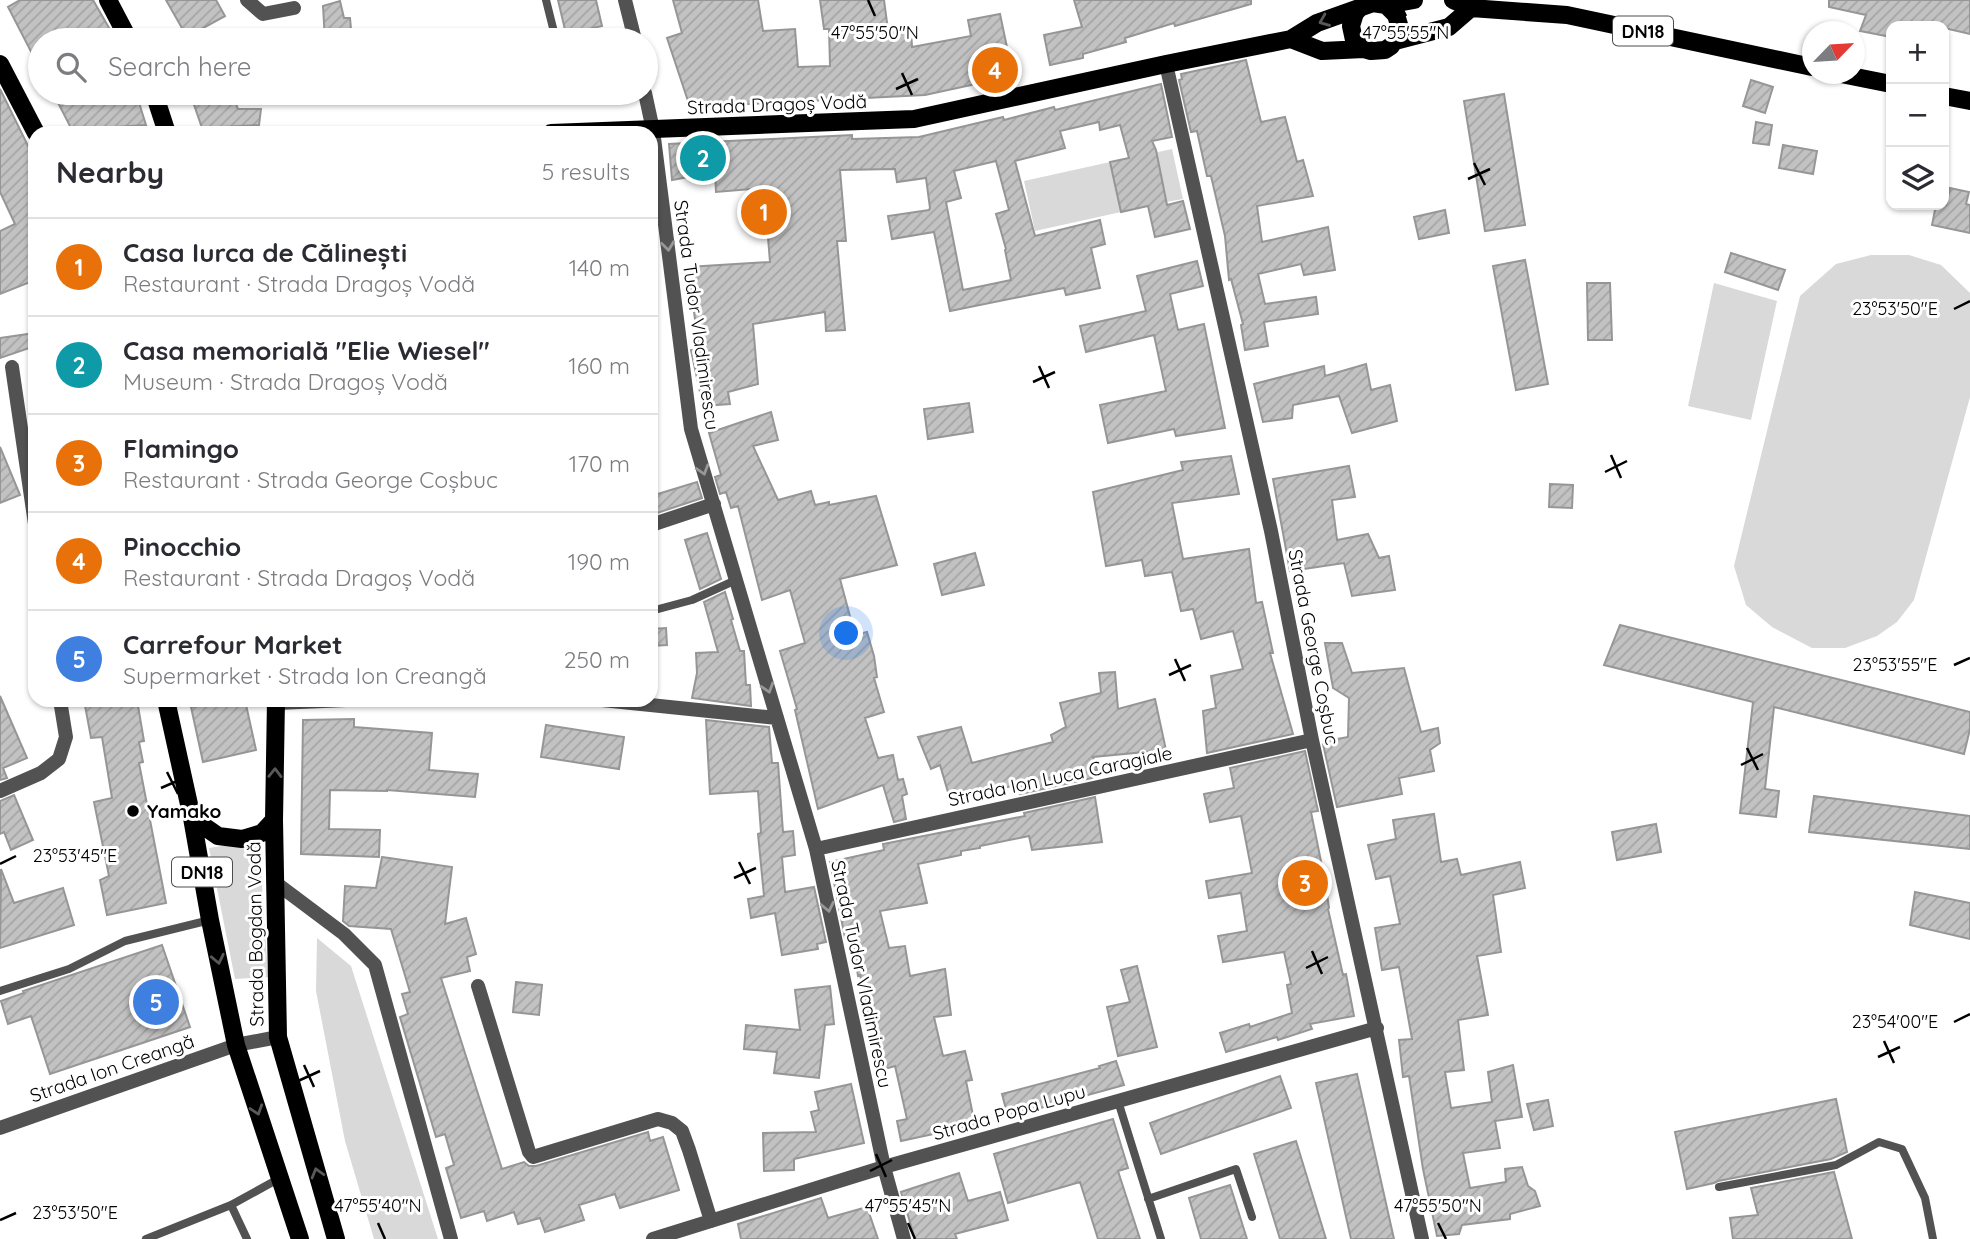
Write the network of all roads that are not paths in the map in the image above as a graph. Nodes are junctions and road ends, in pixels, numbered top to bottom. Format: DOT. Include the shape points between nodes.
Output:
graph roads {
  1 [pos="108,0"];
  2 [pos="247,0"];
  3 [pos="546,0"];
  4 [pos="625,0"];
  5 [pos="1414,0"];
  6 [pos="1453,0"];
  7 [pos="1386,5"];
  8 [pos="294,8"];
  9 [pos="1360,8"];
  10 [pos="1471,8"];
  11 [pos="123,28"];
  12 [pos="553,28"];
  13 [pos="632,28"];
  14 [pos="1291,39"];
  15 [pos="1395,41"];
  16 [pos="1364,49"];
  17 [pos="0,64"];
  18 [pos="1166,64"];
  19 [pos="1802,65"];
  20 [pos="1865,79"];
  21 [pos="1886,83"];
  22 [pos="1949,97"];
  23 [pos="1970,101"];
  24 [pos="158,105"];
  25 [pos="648,105"];
  26 [pos="32,126"];
  27 [pos="165,126"];
  28 [pos="652,126"];
  29 [pos="658,130"];
  30 [pos="658,169"];
  31 [pos="12,367"];
  32 [pos="28,476"];
  33 [pos="713,504"];
  34 [pos="658,523"];
  35 [pos="736,580"];
  36 [pos="658,609"];
  37 [pos="658,706"];
  38 [pos="61,707"];
  39 [pos="168,707"];
  40 [pos="276,707"];
  41 [pos="777,718"];
  42 [pos="1312,740"];
  43 [pos="0,791"];
  44 [pos="192,818"];
  45 [pos="274,820"];
  46 [pos="816,849"];
  47 [pos="276,884"];
  48 [pos="210,919"];
  49 [pos="478,986"];
  50 [pos="0,991"];
  51 [pos="1377,1028"];
  52 [pos="278,1037"];
  53 [pos="236,1045"];
  54 [pos="1118,1101"];
  55 [pos="0,1128"];
  56 [pos="884,1167"];
  57 [pos="280,1178"];
  58 [pos="1718,1187"];
  59 [pos="1148,1199"];
  60 [pos="231,1205"];
  61 [pos="1252,1217"];
  62 [pos="711,1221"];
  63 [pos="692,1233"];
  64 [pos="146,1239"];
  65 [pos="247,1239"];
  66 [pos="300,1239"];
  67 [pos="336,1239"];
  68 [pos="451,1239"];
  69 [pos="653,1239"];
  70 [pos="904,1239"];
  71 [pos="1160,1239"];
  72 [pos="1422,1239"];
  73 [pos="1933,1239"];
  1 -- 11 [label="main road"];
  2 -- 8 [label="street" via="263,14"];
  3 -- 12 [label="lane"];
  4 -- 13 [label="street"];
  5 -- 7 [label="main road"];
  6 -- 10 [label="main road, DN18"];
  7 -- 9 [label="main road"];
  7 -- 15 [label="main road" via="1399,21"];
  9 -- 14 [label="main road, Strada Dragoș Vodă, one-way" via="1317,23"];
  9 -- 16 [label="main road" via="1351,26 1354,40"];
  10 -- 15 [label="main road" via="1449,27"];
  10 -- 19 [label="main road, DN18" via="1567,16"];
  14 -- 16 [label="main road" via="1322,51"];
  14 -- 18 [label="main road, Strada Dragoș Vodă"];
  15 -- 16 [label="main road" via="1385,50"];
  17 -- 26 [label="main road"];
  18 -- 29 [label="main road, Strada Dragoș Vodă" via="914,119"];
  18 -- 42 [label="street, Strada George Coșbuc" via="1271,531"];
  20 -- 21 [label="main road"];
  22 -- 23 [label="main road"];
  24 -- 27 [label="main road"];
  25 -- 28 [label="street, Strada Tudor Vladimirescu"];
  30 -- 33 [label="street, Strada Tudor Vladimirescu, one-way" via="691,429"];
  31 -- 32 [label="street"];
  33 -- 34 [label="street"];
  33 -- 35 [label="street, Strada Tudor Vladimirescu"];
  35 -- 36 [label="lane"];
  35 -- 41 [label="street, Strada Tudor Vladimirescu, one-way"];
  37 -- 41 [label="street"];
  38 -- 43 [label="street" via="66,737 59,760"];
  39 -- 44 [label="main road, Strada Bogdan Vodă / DN18"];
  45 -- 40 [label="main road, Strada Bogdan Vodă, one-way"];
  41 -- 46 [label="street, Strada Tudor Vladimirescu"];
  42 -- 46 [label="street, Strada Ion Luca Caragiale"];
  42 -- 51 [label="street, Strada George Coșbuc"];
  44 -- 45 [label="main road" via="218,836 242,839 261,833"];
  44 -- 48 [label="main road, Strada Bogdan Vodă / DN18"];
  45 -- 47 [label="main road, Strada Bogdan Vodă"];
  46 -- 56 [label="street, Strada Tudor Vladimirescu, one-way"];
  47 -- 52 [label="main road, Strada Bogdan Vodă"];
  47 -- 68 [label="street" via="344,934 374,965"];
  48 -- 50 [label="lane" via="125,941 69,969"];
  48 -- 53 [label="main road, Strada Bogdan Vodă / DN18, one-way"];
  49 -- 62 [label="street" via="533,1157 658,1119 672,1123 686,1141"];
  51 -- 54 [label="street, Strada Popa Lupu"];
  51 -- 72 [label="street, Strada George Coșbuc"];
  52 -- 53 [label="street, Strada Ion Creangă"];
  67 -- 52 [label="main road, Strada Bogdan Vodă, one-way"];
  53 -- 55 [label="street, Strada Ion Creangă"];
  53 -- 57 [label="main road, Strada Bogdan Vodă / DN18, one-way"];
  54 -- 56 [label="street, Strada Popa Lupu"];
  54 -- 59 [label="lane"];
  56 -- 62 [label="street, Strada Popa Lupu"];
  56 -- 70 [label="street, Strada Tudor Vladimirescu"];
  57 -- 60 [label="lane"];
  57 -- 66 [label="main road, Strada Bogdan Vodă / DN18"];
  58 -- 73 [label="lane" via="1836,1166 1879,1142 1902,1149 1925,1198"];
  59 -- 61 [label="lane" via="1236,1169"];
  59 -- 71 [label="lane"];
  60 -- 64 [label="lane"];
  60 -- 65 [label="lane"];
  62 -- 63 [label="street, Strada Popa Lupu"];
  63 -- 69 [label="street, Strada Popa Lupu"];
}
